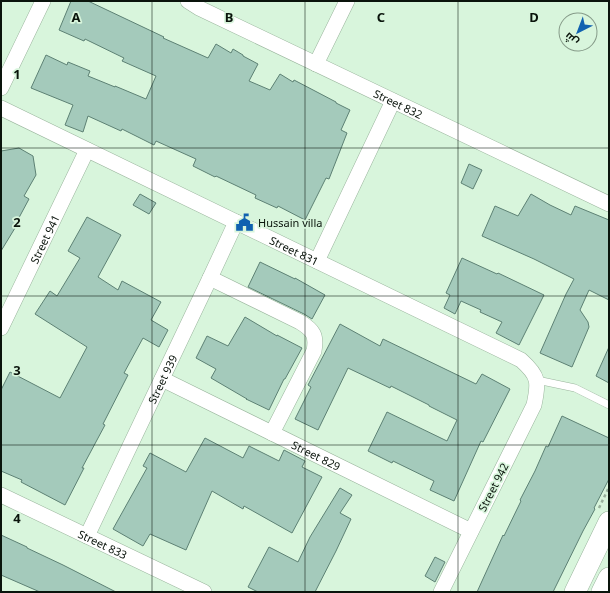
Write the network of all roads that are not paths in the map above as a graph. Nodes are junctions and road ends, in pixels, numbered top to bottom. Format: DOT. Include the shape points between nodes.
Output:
graph roads {
  1 [pos="43,1"];
  2 [pos="188,1"];
  3 [pos="347,1"];
  4 [pos="316,64"];
  5 [pos="1,88"];
  6 [pos="393,101"];
  7 [pos="1,108"];
  8 [pos="87,150"];
  9 [pos="609,204"];
  10 [pos="236,222"];
  11 [pos="317,261"];
  12 [pos="210,278"];
  13 [pos="1,328"];
  14 [pos="162,379"];
  15 [pos="537,380"];
  16 [pos="609,405"];
  17 [pos="272,434"];
  18 [pos="1,495"];
  19 [pos="609,522"];
  20 [pos="471,531"];
  21 [pos="87,536"];
  22 [pos="609,578"];
  23 [pos="204,592"];
  24 [pos="441,592"];
  25 [pos="575,592"];
  26 [pos="602,592"];
  1 -- 5 [label="street"];
  2 -- 4 [label="street, Street 832"];
  3 -- 4 [label="street"];
  4 -- 6 [label="street, Street 832"];
  6 -- 9 [label="street, Street 832"];
  6 -- 11 [label="street"];
  7 -- 8 [label="street, Street 831"];
  8 -- 10 [label="street, Street 831"];
  8 -- 13 [label="street, Street 941"];
  10 -- 11 [label="street, Street 831"];
  10 -- 12 [label="street, Street 939"];
  11 -- 15 [label="street, Street 831" via="521,360 531,369"];
  12 -- 14 [label="street, Street 939"];
  12 -- 17 [label="street" via="300,322 314,335 314,351"];
  14 -- 17 [label="street, Street 829"];
  14 -- 21 [label="street, Street 939"];
  15 -- 16 [label="lane" via="575,388"];
  15 -- 20 [label="street, Street 942" via="534,405"];
  17 -- 20 [label="street, Street 829"];
  18 -- 21 [label="street, Street 833"];
  19 -- 25 [label="street"];
  20 -- 24 [label="street, Street 942"];
  21 -- 23 [label="street, Street 833"];
  22 -- 26 [label="street"];
}
